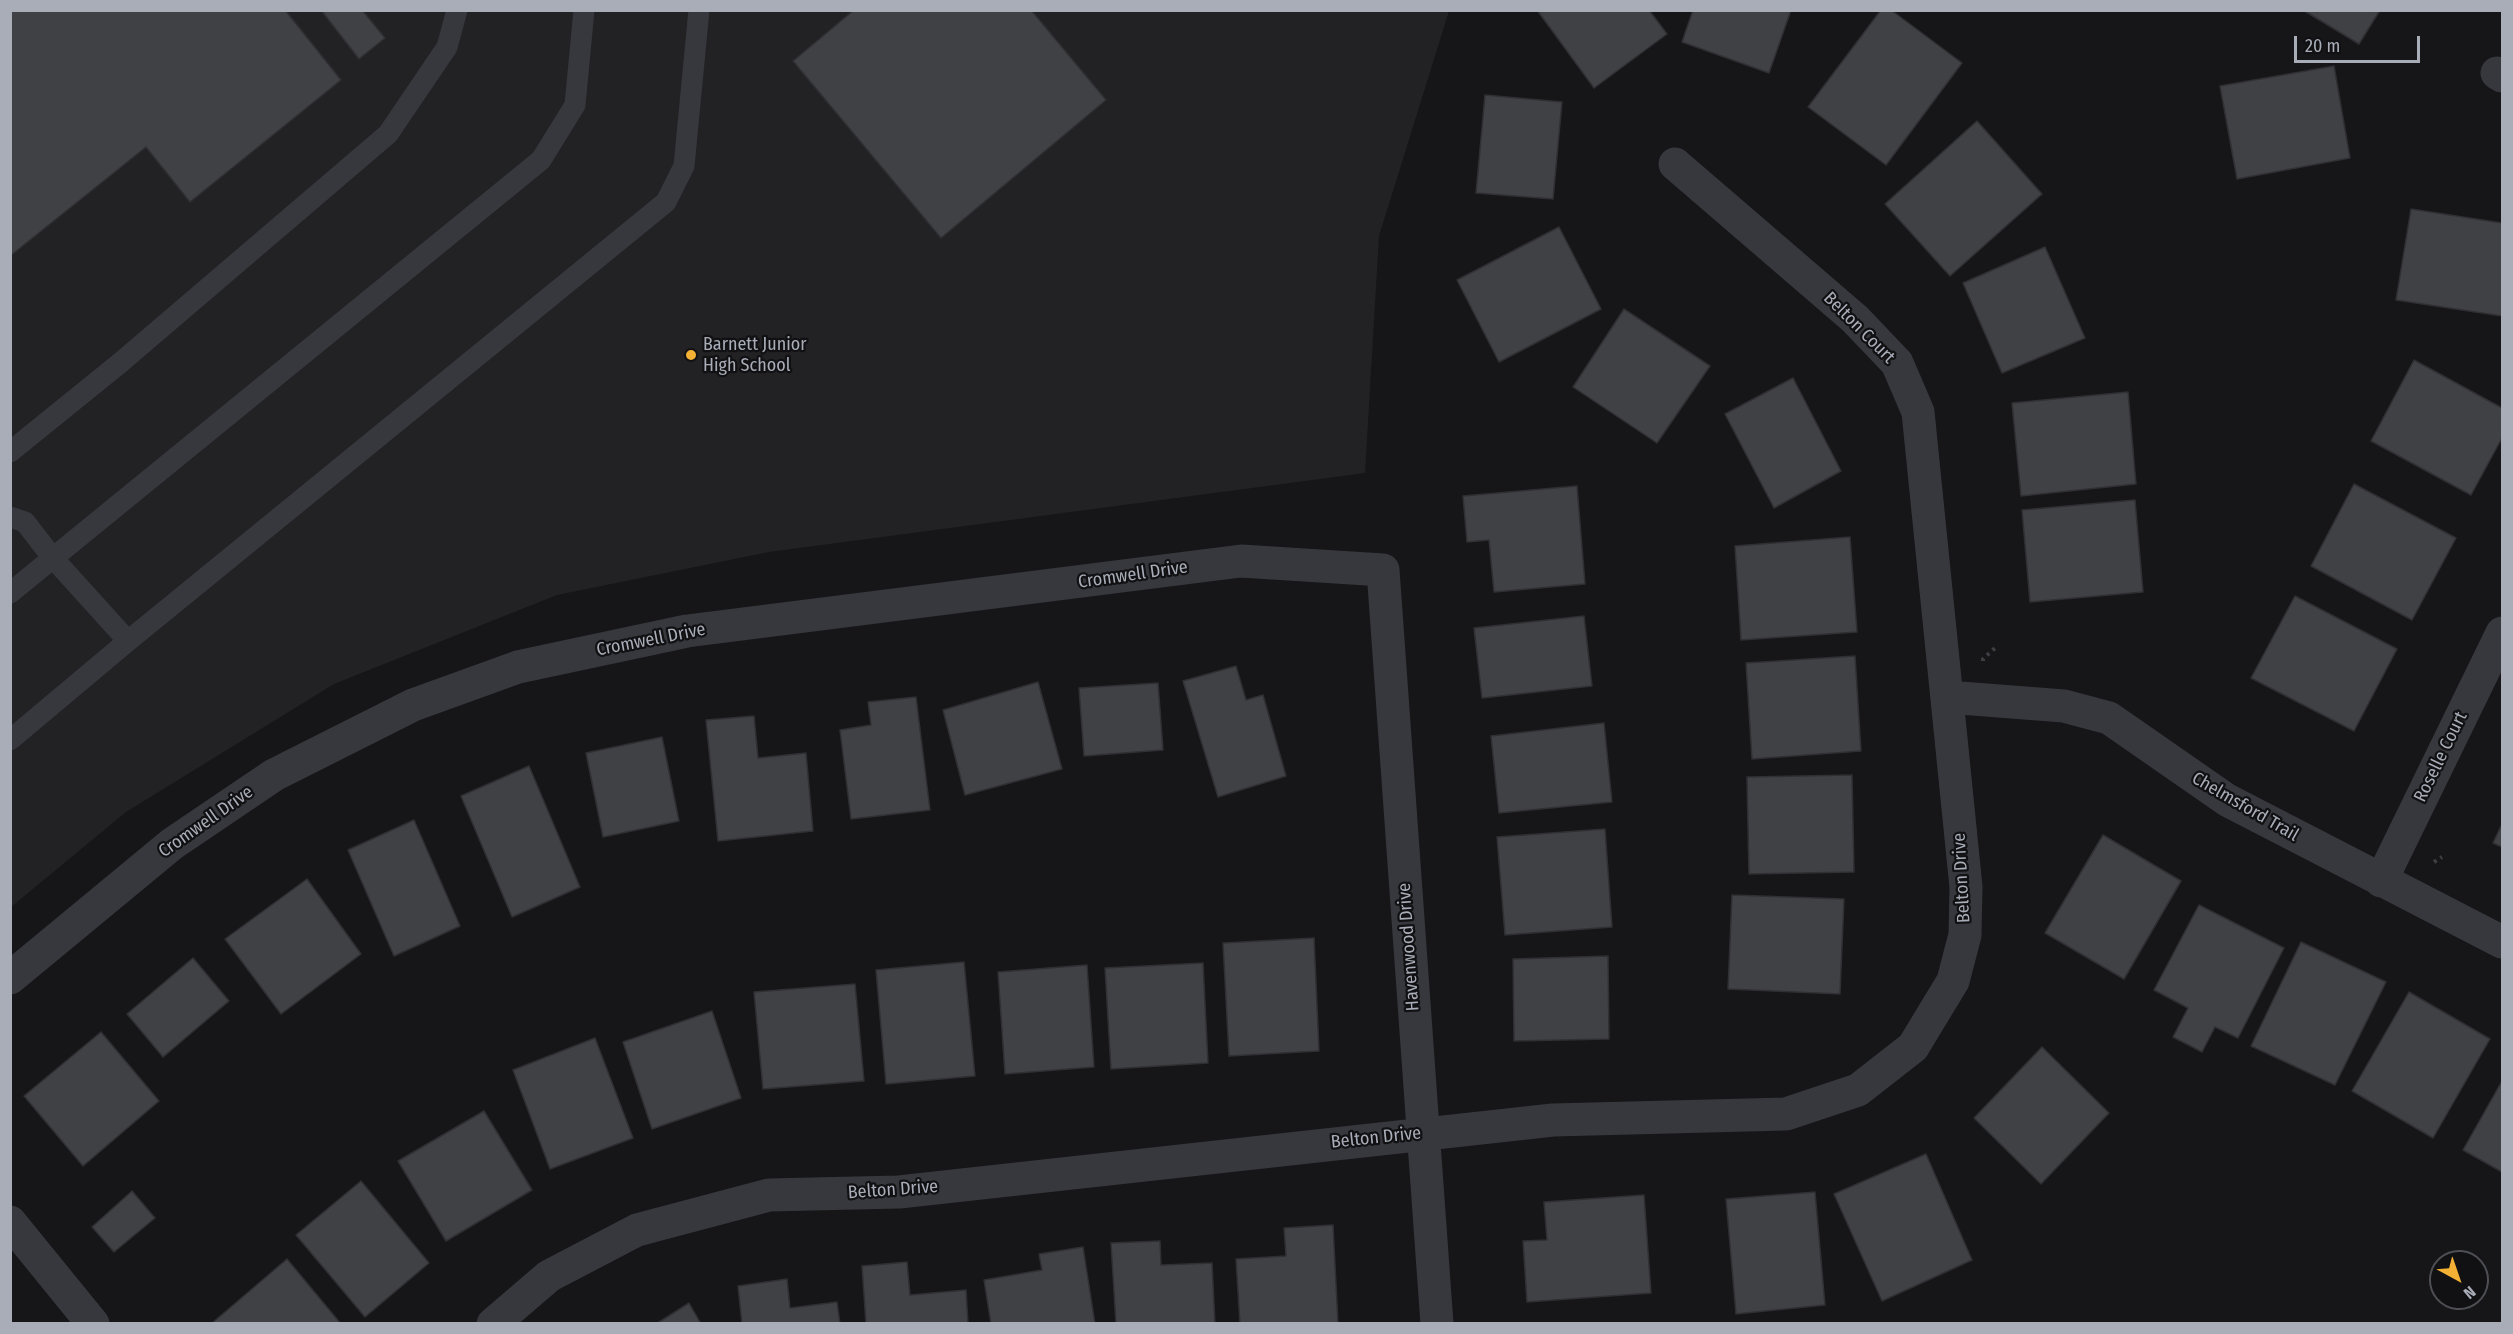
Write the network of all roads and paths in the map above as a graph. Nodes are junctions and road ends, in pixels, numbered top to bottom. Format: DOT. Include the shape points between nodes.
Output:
graph roads {
  1 [pos="457,10"];
  2 [pos="584,10"];
  3 [pos="699,10"];
  4 [pos="1675,164"];
  5 [pos="10,452"];
  6 [pos="10,516"];
  7 [pos="52,557"];
  8 [pos="1383,570"];
  9 [pos="10,593"];
  10 [pos="2502,633"];
  11 [pos="128,641"];
  12 [pos="1947,698"];
  13 [pos="10,740"];
  14 [pos="2380,881"];
  15 [pos="2502,942"];
  16 [pos="10,978"];
  17 [pos="1423,1133"];
  18 [pos="10,1222"];
  19 [pos="93,1323"];
  20 [pos="493,1323"];
  21 [pos="1437,1323"];
  1 -- 5 [label="lane" via="447,47 388,134"];
  2 -- 7 [label="lane" via="575,105 541,160"];
  3 -- 11 [label="lane" via="684,165 666,202"];
  4 -- 12 [label="street, Belton Court" via="1855,319 1897,363 1918,412"];
  6 -- 7 [label="lane" via="25,522"];
  7 -- 9 [label="lane"];
  7 -- 11 [label="lane"];
  8 -- 16 [label="street, Cromwell Drive" via="1241,561 687,631 518,667 413,705 274,775 172,844"];
  8 -- 17 [label="street, Havenwood Drive"];
  10 -- 14 [label="street, Roselle Court"];
  11 -- 13 [label="lane"];
  12 -- 14 [label="street, Chelmsford Trail" via="2064,706 2109,718 2226,800"];
  12 -- 17 [label="street, Belton Drive" via="1965,887 1965,935 1953,981 1913,1047 1858,1090 1786,1114 1553,1120"];
  14 -- 15 [label="street, Chelmsford Trail"];
  17 -- 20 [label="street, Belton Drive" via="899,1192 769,1195 637,1230 549,1276"];
  17 -- 21 [label="street, Havenwood Drive"];
  18 -- 19 [label="street"];
}
